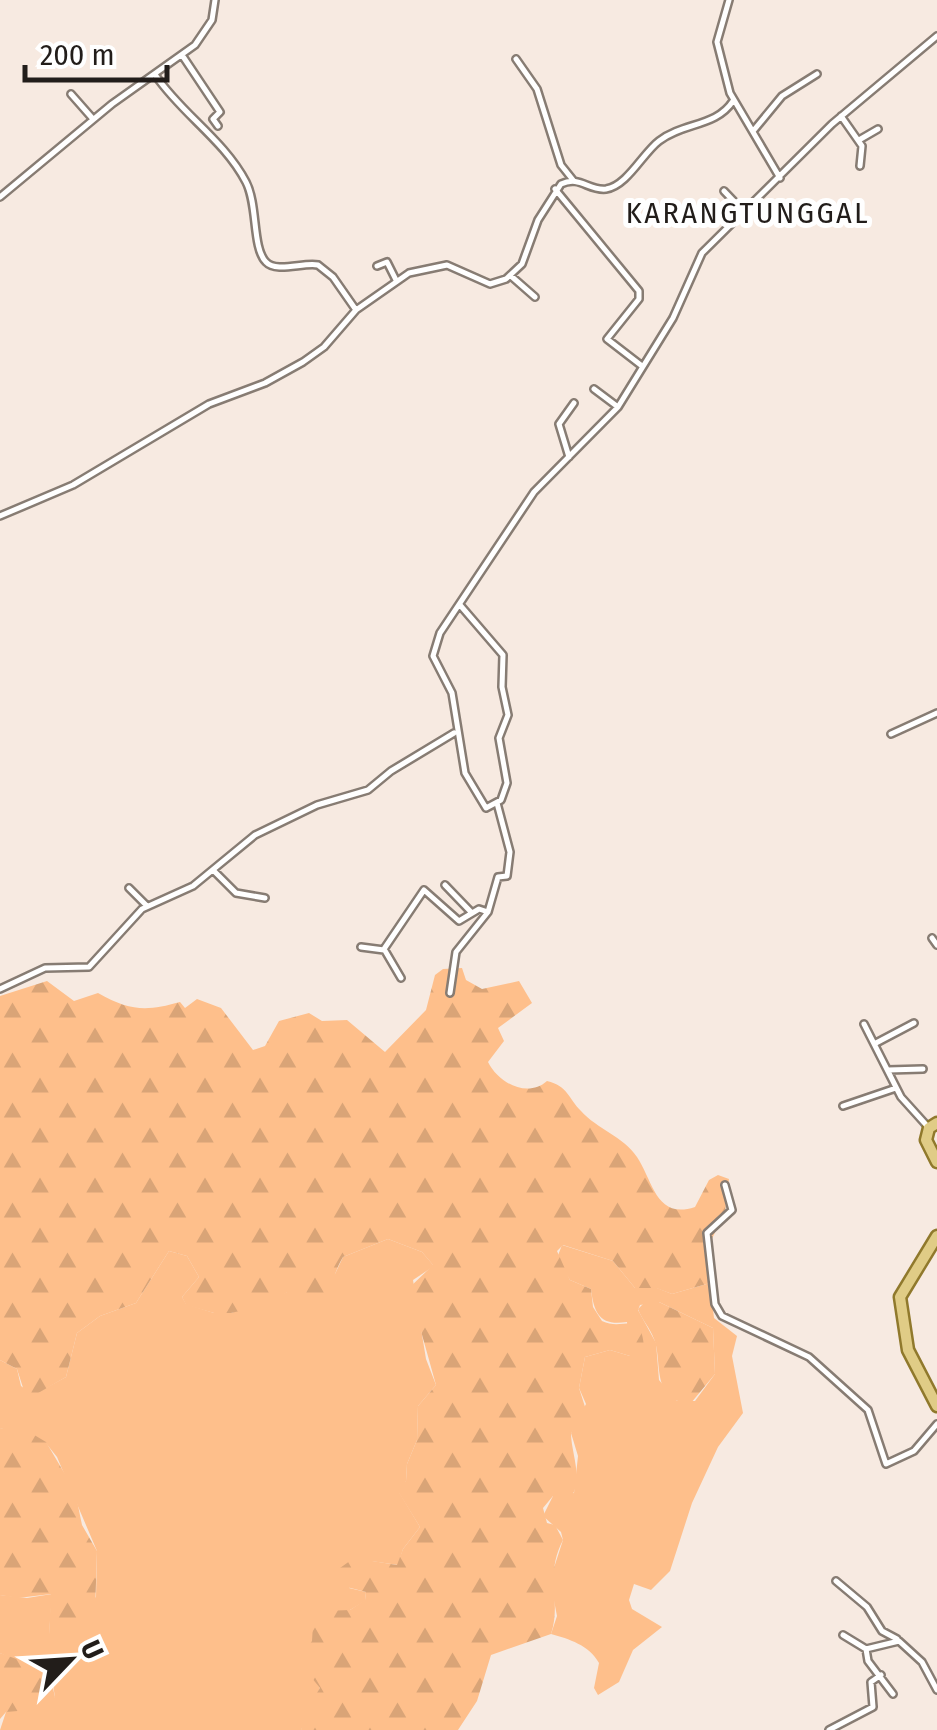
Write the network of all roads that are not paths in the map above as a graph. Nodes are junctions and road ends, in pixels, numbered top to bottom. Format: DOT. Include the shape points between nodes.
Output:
graph roads {
  1 [pos="214,0"];
  2 [pos="729,0"];
  3 [pos="937,36"];
  4 [pos="182,56"];
  5 [pos="516,59"];
  6 [pos="817,74"];
  7 [pos="156,76"];
  8 [pos="70,94"];
  9 [pos="733,101"];
  10 [pos="841,116"];
  11 [pos="93,119"];
  12 [pos="218,126"];
  13 [pos="878,128"];
  14 [pos="754,130"];
  15 [pos="859,140"];
  16 [pos="860,166"];
  17 [pos="780,178"];
  18 [pos="573,180"];
  19 [pos="555,189"];
  20 [pos="724,192"];
  21 [pos="0,197"];
  22 [pos="746,214"];
  23 [pos="377,266"];
  24 [pos="511,276"];
  25 [pos="396,280"];
  26 [pos="535,297"];
  27 [pos="356,310"];
  28 [pos="642,366"];
  29 [pos="594,390"];
  30 [pos="574,403"];
  31 [pos="618,407"];
  32 [pos="569,457"];
  33 [pos="0,516"];
  34 [pos="460,605"];
  35 [pos="937,712"];
  36 [pos="456,732"];
  37 [pos="892,734"];
  38 [pos="497,803"];
  39 [pos="214,872"];
  40 [pos="445,885"];
  41 [pos="129,888"];
  42 [pos="265,898"];
  43 [pos="146,906"];
  44 [pos="488,912"];
  45 [pos="472,913"];
  46 [pos="932,938"];
  47 [pos="937,945"];
  48 [pos="361,947"];
  49 [pos="384,950"];
  50 [pos="401,978"];
  51 [pos="0,989"];
  52 [pos="450,992"];
  53 [pos="914,1023"];
  54 [pos="864,1024"];
  55 [pos="876,1043"];
  56 [pos="923,1069"];
  57 [pos="888,1070"];
  58 [pos="896,1088"];
  59 [pos="843,1106"];
  60 [pos="933,1125"];
  61 [pos="937,1162"];
  62 [pos="724,1184"];
  63 [pos="937,1236"];
  64 [pos="937,1406"];
  65 [pos="937,1424"];
  66 [pos="836,1582"];
  67 [pos="842,1635"];
  68 [pos="900,1641"];
  69 [pos="866,1649"];
  70 [pos="881,1675"];
  71 [pos="937,1690"];
  72 [pos="893,1694"];
  73 [pos="829,1730"];
  1 -- 4 [label="street" via="210,26"];
  2 -- 9 [label="street" via="717,42"];
  3 -- 10 [label="street"];
  4 -- 7 [label="street"];
  4 -- 12 [label="street" via="219,111 213,119"];
  5 -- 18 [label="street" via="539,94 558,157"];
  6 -- 14 [label="street" via="782,96"];
  7 -- 11 [label="street"];
  7 -- 27 [label="street" via="240,171 256,203 265,261 318,265"];
  8 -- 11 [label="street"];
  9 -- 14 [label="street"];
  9 -- 18 [label="street" via="719,119 666,136 610,188"];
  10 -- 15 [label="street"];
  10 -- 17 [label="street"];
  11 -- 21 [label="street"];
  13 -- 15 [label="street"];
  14 -- 17 [label="street"];
  15 -- 16 [label="street"];
  17 -- 22 [label="street"];
  18 -- 19 [label="street"];
  19 -- 24 [label="street"];
  19 -- 28 [label="street" via="638,291 639,299 607,340"];
  20 -- 22 [label="street"];
  22 -- 28 [label="street" via="702,253"];
  23 -- 25 [label="street" via="386,262"];
  24 -- 25 [label="street" via="490,284 447,265"];
  24 -- 26 [label="street"];
  25 -- 27 [label="street"];
  27 -- 33 [label="street" via="324,347 290,369 209,404 74,485"];
  28 -- 31 [label="street"];
  29 -- 31 [label="street"];
  30 -- 32 [label="street" via="559,424"];
  31 -- 32 [label="street"];
  32 -- 34 [label="street" via="519,511"];
  34 -- 36 [label="street" via="433,652 452,693"];
  34 -- 38 [label="street" via="503,655 508,715 499,738 507,779"];
  35 -- 37 [label="street"];
  36 -- 38 [label="street" via="478,800 486,808"];
  36 -- 39 [label="street" via="368,790 257,834"];
  38 -- 44 [label="street" via="510,865 507,876 498,877"];
  39 -- 42 [label="street" via="236,893"];
  39 -- 43 [label="street"];
  40 -- 45 [label="street"];
  41 -- 43 [label="street"];
  43 -- 51 [label="street" via="89,967 45,968"];
  44 -- 45 [label="street"];
  44 -- 52 [label="street" via="456,952"];
  45 -- 49 [label="street" via="459,921 424,890"];
  46 -- 47 [label="street"];
  48 -- 49 [label="street"];
  49 -- 50 [label="street"];
  53 -- 55 [label="street"];
  54 -- 55 [label="street"];
  55 -- 57 [label="street"];
  56 -- 57 [label="street"];
  57 -- 58 [label="street"];
  58 -- 59 [label="street"];
  58 -- 60 [label="street"];
  60 -- 61 [label="main road" via="926,1144"];
  62 -- 65 [label="street" via="732,1210 707,1233 722,1316 809,1356 868,1410 885,1463 914,1451"];
  63 -- 64 [label="main road" via="900,1297 908,1350"];
  66 -- 68 [label="street"];
  67 -- 69 [label="street"];
  68 -- 69 [label="street"];
  68 -- 71 [label="street"];
  69 -- 70 [label="street"];
  70 -- 72 [label="street"];
  70 -- 73 [label="street" via="871,1682 874,1707"];
}
